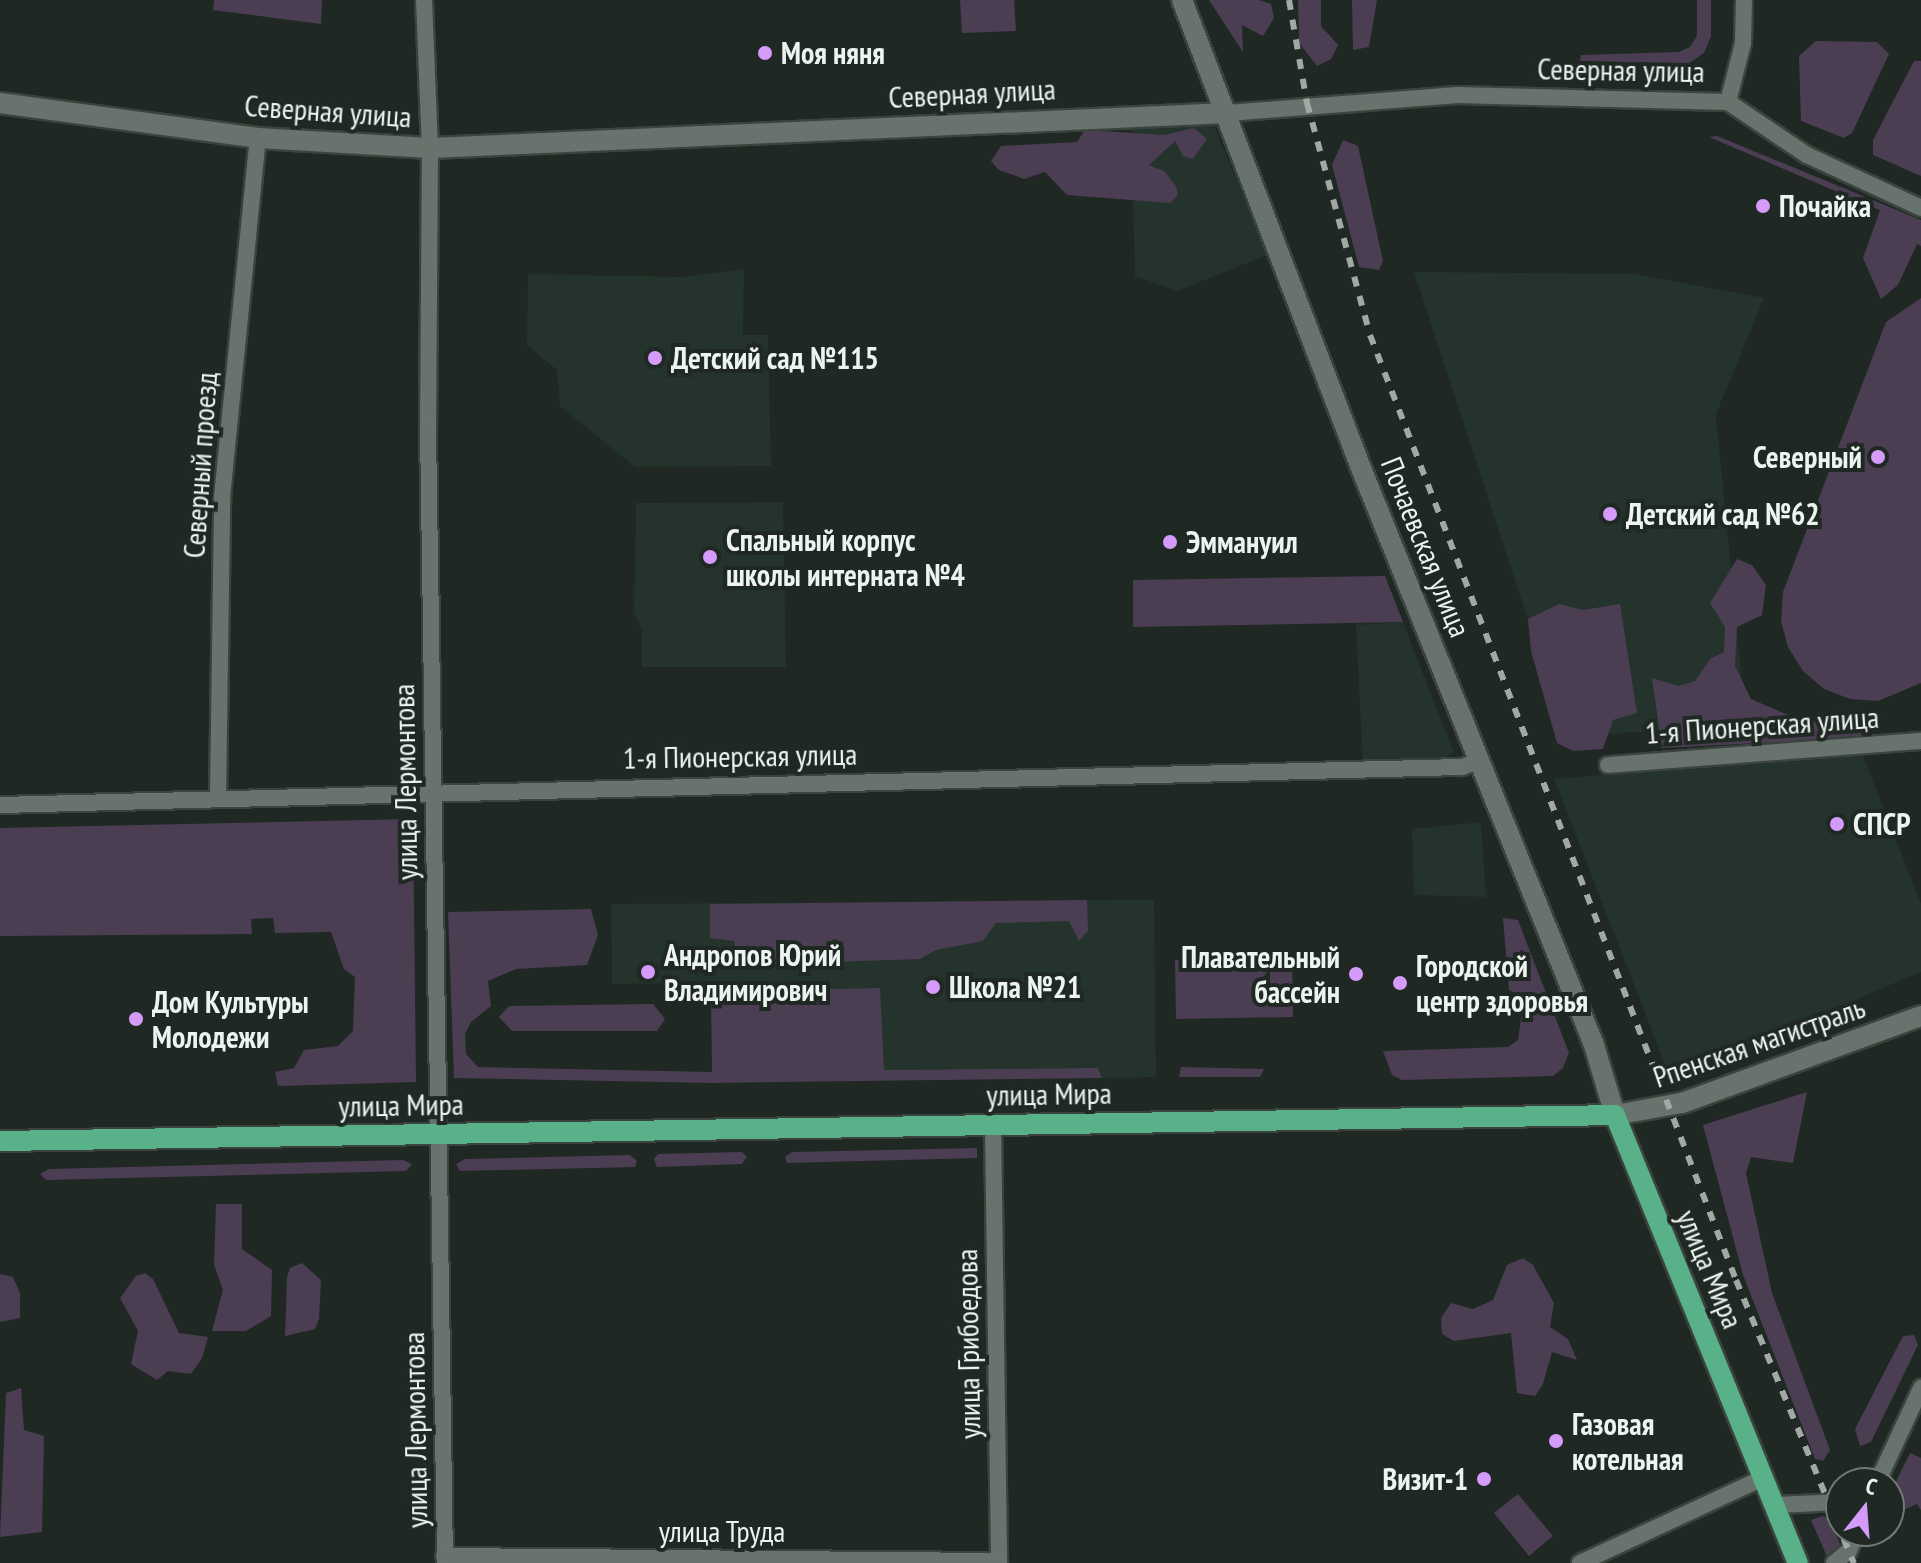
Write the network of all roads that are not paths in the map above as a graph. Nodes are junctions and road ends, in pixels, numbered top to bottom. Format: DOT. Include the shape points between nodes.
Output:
graph roads {
  1 [pos="424,0"];
  2 [pos="1182,0"];
  3 [pos="1744,0"];
  4 [pos="1728,102"];
  5 [pos="0,103"];
  6 [pos="1228,113"];
  7 [pos="258,138"];
  8 [pos="430,148"];
  9 [pos="1921,208"];
  10 [pos="1921,741"];
  11 [pos="1481,760"];
  12 [pos="1608,765"];
  13 [pos="432,792"];
  14 [pos="218,798"];
  15 [pos="0,805"];
  16 [pos="1921,1016"];
  17 [pos="1615,1115"];
  18 [pos="993,1125"];
  19 [pos="440,1134"];
  20 [pos="0,1141"];
  21 [pos="1921,1388"];
  22 [pos="1884,1467"];
  23 [pos="1765,1477"];
  24 [pos="1825,1503"];
  25 [pos="1776,1505"];
  26 [pos="1851,1547"];
  27 [pos="444,1560"];
  28 [pos="999,1562"];
  29 [pos="1580,1563"];
  30 [pos="1798,1563"];
  31 [pos="1834,1563"];
  1 -- 8 [label="street, улица Лермонтова"];
  2 -- 6 [label="main road, Почаевская улица"];
  3 -- 4 [label="street" via="1743,43"];
  4 -- 6 [label="street, Северная улица" via="1457,95"];
  4 -- 9 [label="street, Северная улица" via="1807,155"];
  5 -- 7 [label="main road, Северная улица"];
  6 -- 8 [label="main road, Северная улица"];
  6 -- 11 [label="main road, Почаевская улица" via="1361,468"];
  7 -- 8 [label="main road, Северная улица"];
  7 -- 14 [label="street, Северный проезд" via="222,497"];
  8 -- 13 [label="street, улица Лермонтова"];
  10 -- 12 [label="street, 1-я Пионерская улица"];
  11 -- 13 [label="street, 1-я Пионерская улица" via="1462,767"];
  11 -- 17 [label="main road, Почаевская улица" via="1594,1045"];
  13 -- 14 [label="street, 1-я Пионерская улица"];
  13 -- 19 [label="street, улица Лермонтова"];
  14 -- 15 [label="street, 1-я Пионерская улица"];
  16 -- 17 [label="main road, Рпенская магистраль" via="1682,1103"];
  17 -- 18 [label="main road, улица Мира"];
  17 -- 23 [label="main road, улица Мира"];
  18 -- 19 [label="main road, улица Мира"];
  18 -- 28 [label="street, улица Грибоедова"];
  19 -- 20 [label="main road, улица Мира"];
  19 -- 27 [label="street, улица Лермонтова"];
  21 -- 22 [label="street"];
  23 -- 25 [label="main road, улица Мира"];
  23 -- 29 [label="street"];
  24 -- 25 [label="street"];
  25 -- 30 [label="main road, улица Мира"];
  26 -- 31 [label="street"];
  27 -- 28 [label="street, улица Труда"];
}
